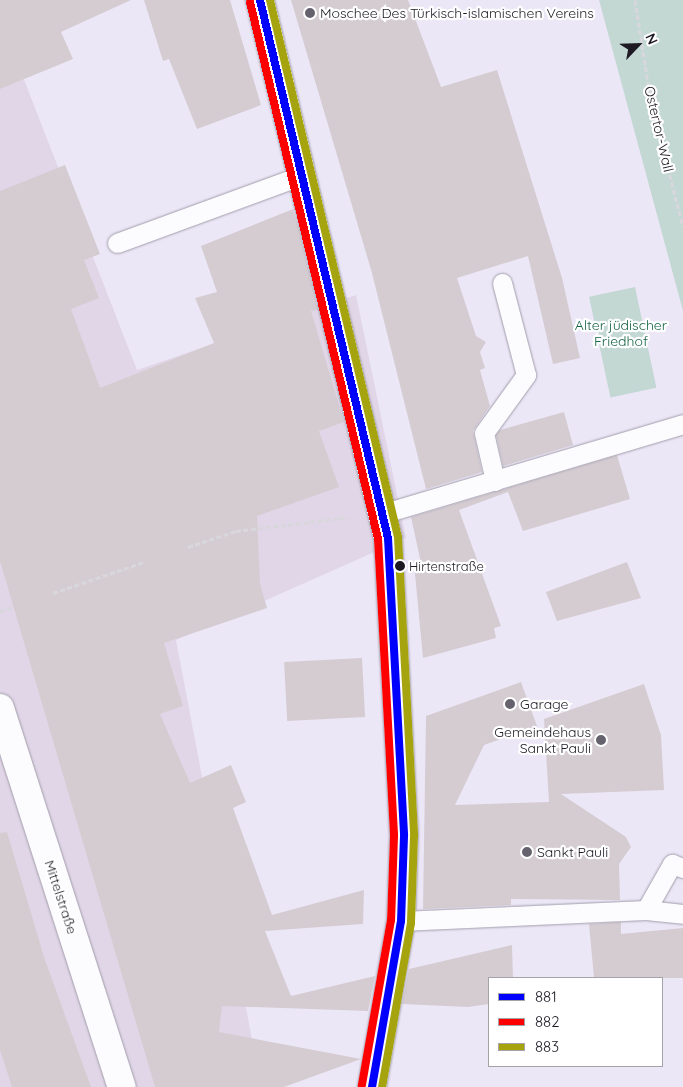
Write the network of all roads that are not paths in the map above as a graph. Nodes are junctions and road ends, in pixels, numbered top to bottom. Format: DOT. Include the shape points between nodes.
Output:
graph roads {
  1 [pos="260,0"];
  2 [pos="303,175"];
  3 [pos="117,242"];
  4 [pos="502,283"];
  5 [pos="683,424"];
  6 [pos="495,481"];
  7 [pos="385,513"];
  8 [pos="0,708"];
  9 [pos="683,868"];
  10 [pos="646,910"];
  11 [pos="683,914"];
  12 [pos="401,920"];
  13 [pos="122,1087"];
  14 [pos="372,1087"];
  1 -- 2 [label="street"];
  2 -- 3 [label="lane"];
  2 -- 7 [label="street"];
  4 -- 6 [label="lane" via="526,375 484,433"];
  5 -- 6 [label="lane"];
  6 -- 7 [label="lane"];
  7 -- 12 [label="street" via="403,784"];
  8 -- 13 [label="street, Mittelstraße"];
  9 -- 10 [label="lane" via="672,864"];
  10 -- 11 [label="lane"];
  10 -- 12 [label="lane"];
  12 -- 14 [label="street"];
}
